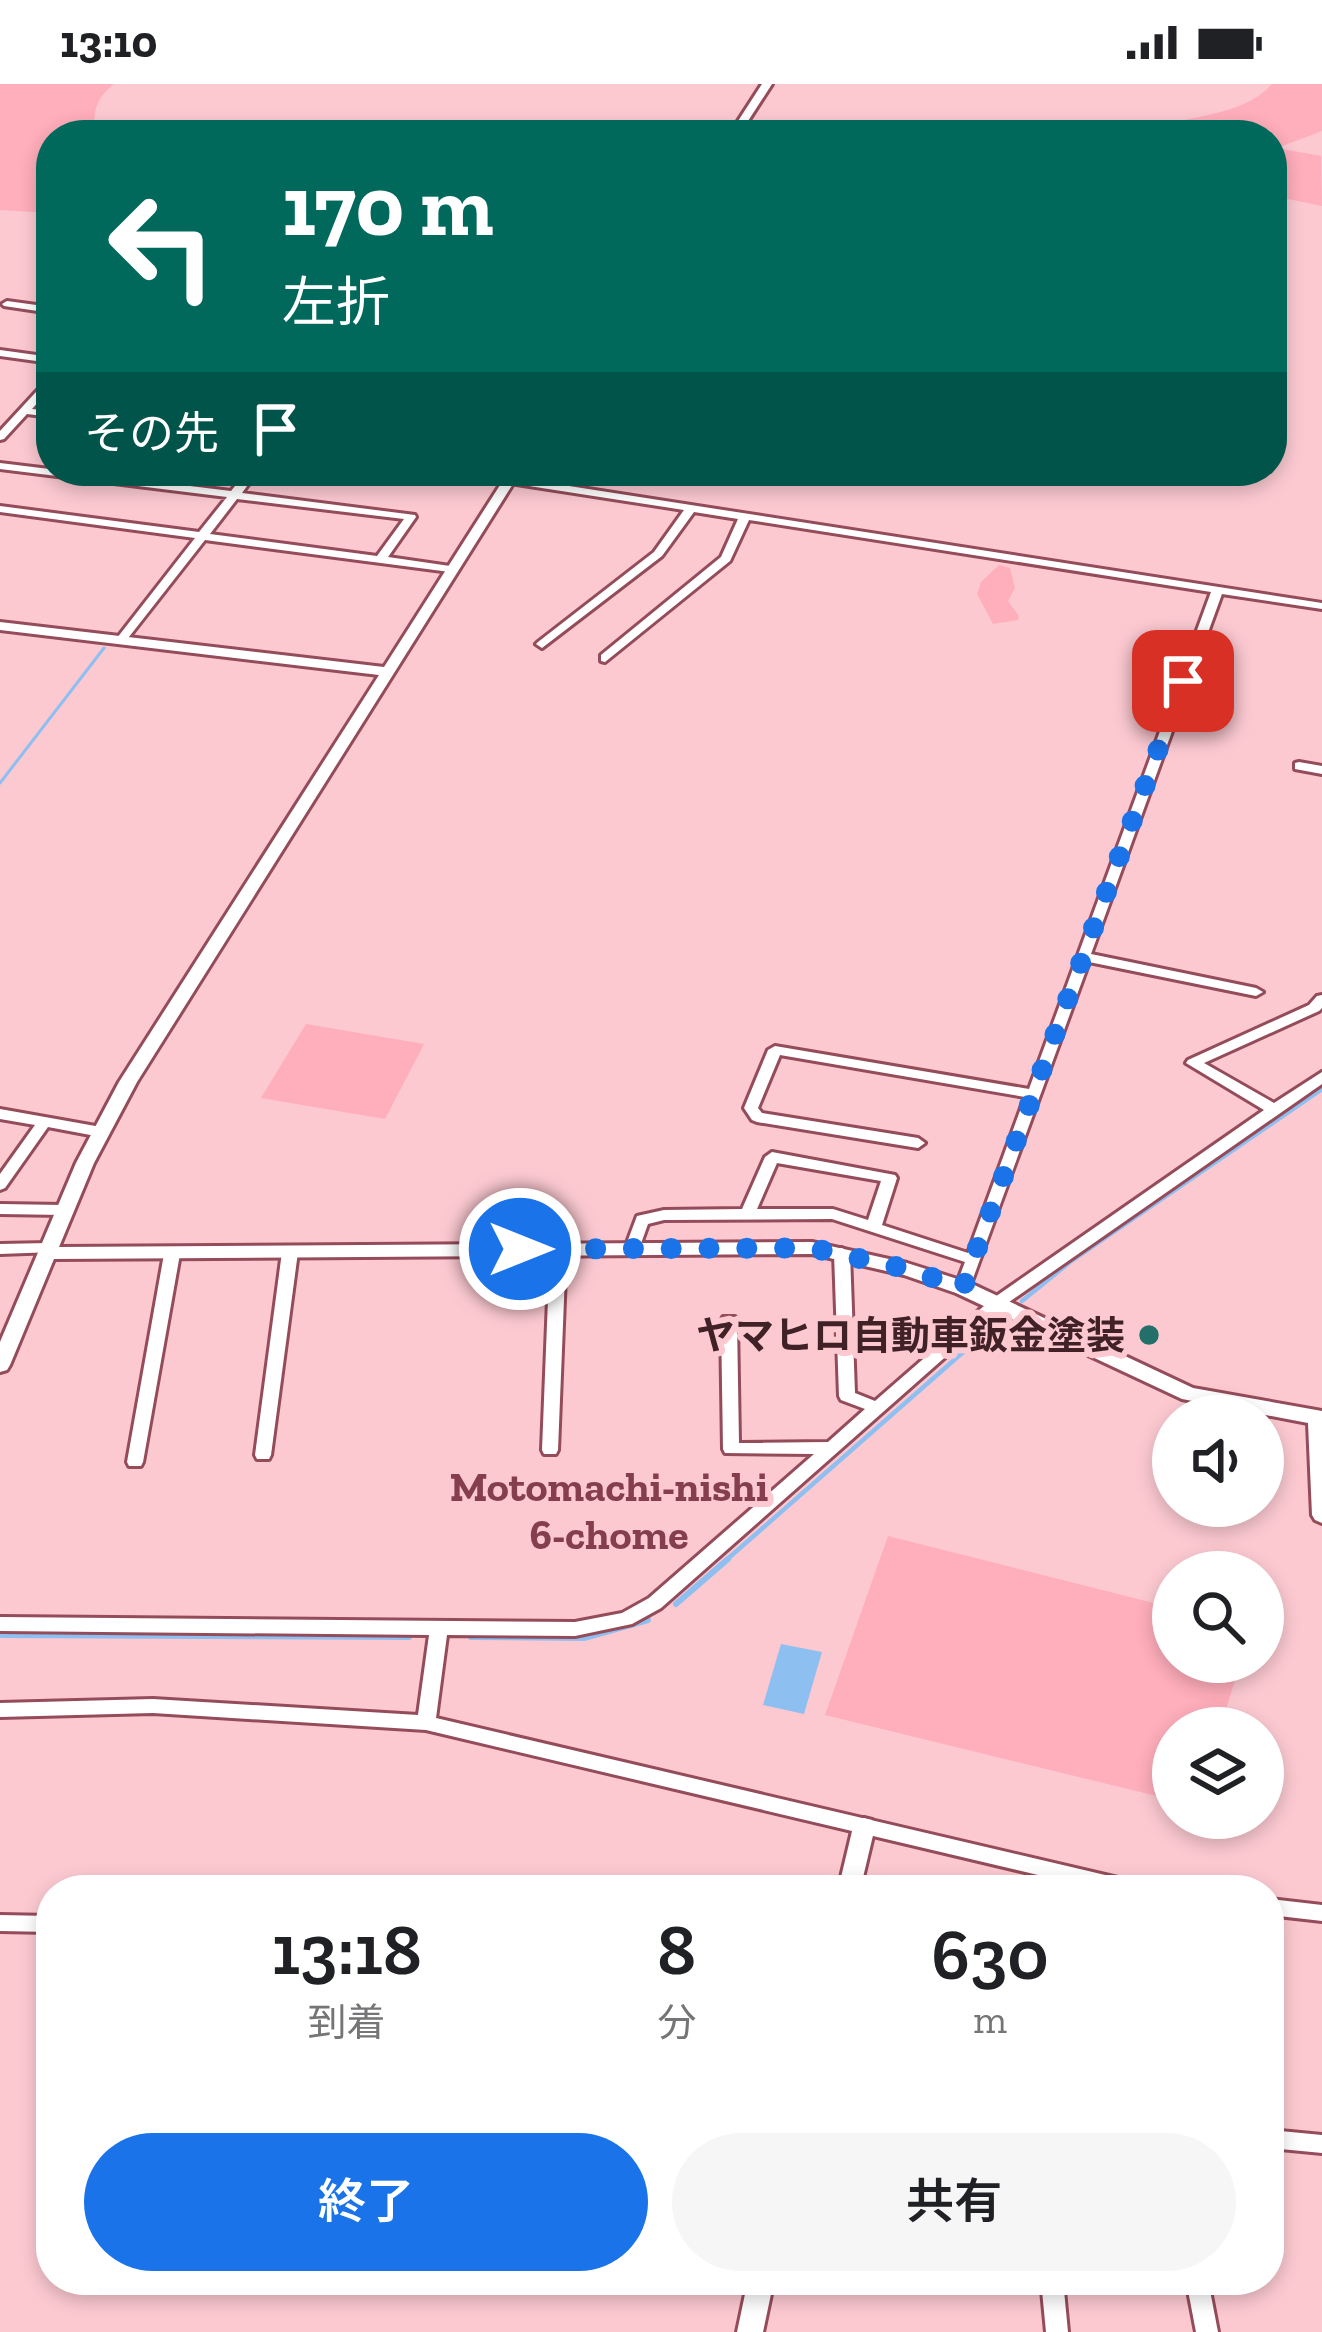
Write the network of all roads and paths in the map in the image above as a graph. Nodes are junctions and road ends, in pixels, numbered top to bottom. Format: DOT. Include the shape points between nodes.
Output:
graph roads {
  1 [pos="767,84"];
  2 [pos="744,120"];
  3 [pos="8,304"];
  4 [pos="36,308"];
  5 [pos="0,353"];
  6 [pos="36,358"];
  7 [pos="36,398"];
  8 [pos="25,410"];
  9 [pos="36,412"];
  10 [pos="0,437"];
  11 [pos="0,466"];
  12 [pos="36,471"];
  13 [pos="155,486"];
  14 [pos="241,486"];
  15 [pos="505,486"];
  16 [pos="570,486"];
  17 [pos="594,486"];
  18 [pos="591,490"];
  19 [pos="233,496"];
  20 [pos="692,507"];
  21 [pos="0,509"];
  22 [pos="745,516"];
  23 [pos="201,536"];
  24 [pos="380,560"];
  25 [pos="450,569"];
  26 [pos="1218,590"];
  27 [pos="1322,606"];
  28 [pos="0,626"];
  29 [pos="122,640"];
  30 [pos="542,644"];
  31 [pos="605,658"];
  32 [pos="384,671"];
  33 [pos="1299,766"];
  34 [pos="1322,770"];
  35 [pos="1084,957"];
  36 [pos="1256,992"];
  37 [pos="1322,999"];
  38 [pos="1322,1077"];
  39 [pos="1032,1094"];
  40 [pos="1273,1109"];
  41 [pos="0,1114"];
  42 [pos="44,1122"];
  43 [pos="101,1132"];
  44 [pos="918,1143"];
  45 [pos="0,1185"];
  46 [pos="0,1209"];
  47 [pos="64,1210"];
  48 [pos="748,1213"];
  49 [pos="874,1226"];
  50 [pos="633,1248"];
  51 [pos="0,1249"];
  52 [pos="559,1249"];
  53 [pos="48,1250"];
  54 [pos="290,1252"];
  55 [pos="842,1253"];
  56 [pos="172,1254"];
  57 [pos="974,1260"];
  58 [pos="963,1288"];
  59 [pos="998,1303"];
  60 [pos="729,1321"];
  61 [pos="0,1365"];
  62 [pos="875,1407"];
  63 [pos="1320,1418"];
  64 [pos="831,1448"];
  65 [pos="550,1450"];
  66 [pos="263,1455"];
  67 [pos="135,1462"];
  68 [pos="1322,1515"];
  69 [pos="0,1624"];
  70 [pos="439,1627"];
  71 [pos="0,1710"];
  72 [pos="426,1723"];
  73 [pos="864,1827"];
  74 [pos="853,1875"];
  75 [pos="1070,1875"];
  76 [pos="1284,1909"];
  77 [pos="1322,1913"];
  78 [pos="0,1923"];
  79 [pos="36,1924"];
  80 [pos="1284,2140"];
  81 [pos="1322,2144"];
  82 [pos="758,2295"];
  83 [pos="1053,2295"];
  84 [pos="1201,2295"];
  85 [pos="750,2332"];
  86 [pos="1057,2332"];
  87 [pos="1207,2332"];
  1 -- 2 [label="street"];
  3 -- 4 [label="street"];
  5 -- 6 [label="street"];
  7 -- 8 [label="street"];
  8 -- 9 [label="street"];
  8 -- 10 [label="street"];
  11 -- 12 [label="street"];
  13 -- 19 [label="street"];
  14 -- 19 [label="street"];
  15 -- 25 [label="street"];
  16 -- 18 [label="street"];
  17 -- 18 [label="street"];
  18 -- 20 [label="street"];
  19 -- 23 [label="street"];
  19 -- 24 [label="street" via="411,518"];
  20 -- 22 [label="street"];
  20 -- 30 [label="street" via="658,554"];
  21 -- 23 [label="street"];
  22 -- 26 [label="street"];
  22 -- 31 [label="street" via="726,559"];
  23 -- 24 [label="street"];
  23 -- 29 [label="street"];
  24 -- 25 [label="street"];
  25 -- 32 [label="street"];
  26 -- 27 [label="street"];
  26 -- 35 [label="street"];
  28 -- 29 [label="street"];
  29 -- 32 [label="street"];
  32 -- 43 [label="street"];
  33 -- 34 [label="street"];
  35 -- 36 [label="street"];
  35 -- 39 [label="street"];
  37 -- 40 [label="street" via="1193,1064"];
  38 -- 40 [label="street"];
  39 -- 44 [label="street" via="775,1050 751,1108 757,1117"];
  39 -- 57 [label="street"];
  40 -- 59 [label="street"];
  41 -- 42 [label="street"];
  42 -- 43 [label="street"];
  42 -- 45 [label="street"];
  43 -- 47 [label="street"];
  46 -- 47 [label="street"];
  47 -- 53 [label="street"];
  48 -- 49 [label="street" via="833,1214"];
  48 -- 49 [label="street" via="772,1157 890,1178"];
  48 -- 50 [label="street" via="642,1220"];
  49 -- 57 [label="street"];
  50 -- 52 [label="street"];
  50 -- 55 [label="street"];
  51 -- 53 [label="street"];
  52 -- 54 [label="street"];
  52 -- 65 [label="street"];
  53 -- 56 [label="street"];
  53 -- 61 [label="street"];
  54 -- 56 [label="street"];
  54 -- 66 [label="street"];
  55 -- 58 [label="street"];
  55 -- 62 [label="street" via="847,1396"];
  56 -- 67 [label="street"];
  57 -- 58 [label="street"];
  58 -- 59 [label="street"];
  59 -- 62 [label="street"];
  59 -- 63 [label="street" via="1190,1394"];
  60 -- 64 [label="street" via="731,1449"];
  62 -- 64 [label="street"];
  63 -- 68 [label="street"];
  64 -- 70 [label="street" via="644,1611 575,1629"];
  69 -- 70 [label="street"];
  70 -- 72 [label="street"];
  71 -- 72 [label="street" via="153,1706"];
  72 -- 73 [label="street"];
  73 -- 74 [label="street"];
  73 -- 75 [label="street"];
  76 -- 77 [label="street"];
  78 -- 79 [label="street"];
  80 -- 81 [label="street"];
  82 -- 85 [label="street"];
  83 -- 86 [label="street"];
  84 -- 87 [label="street"];
}
